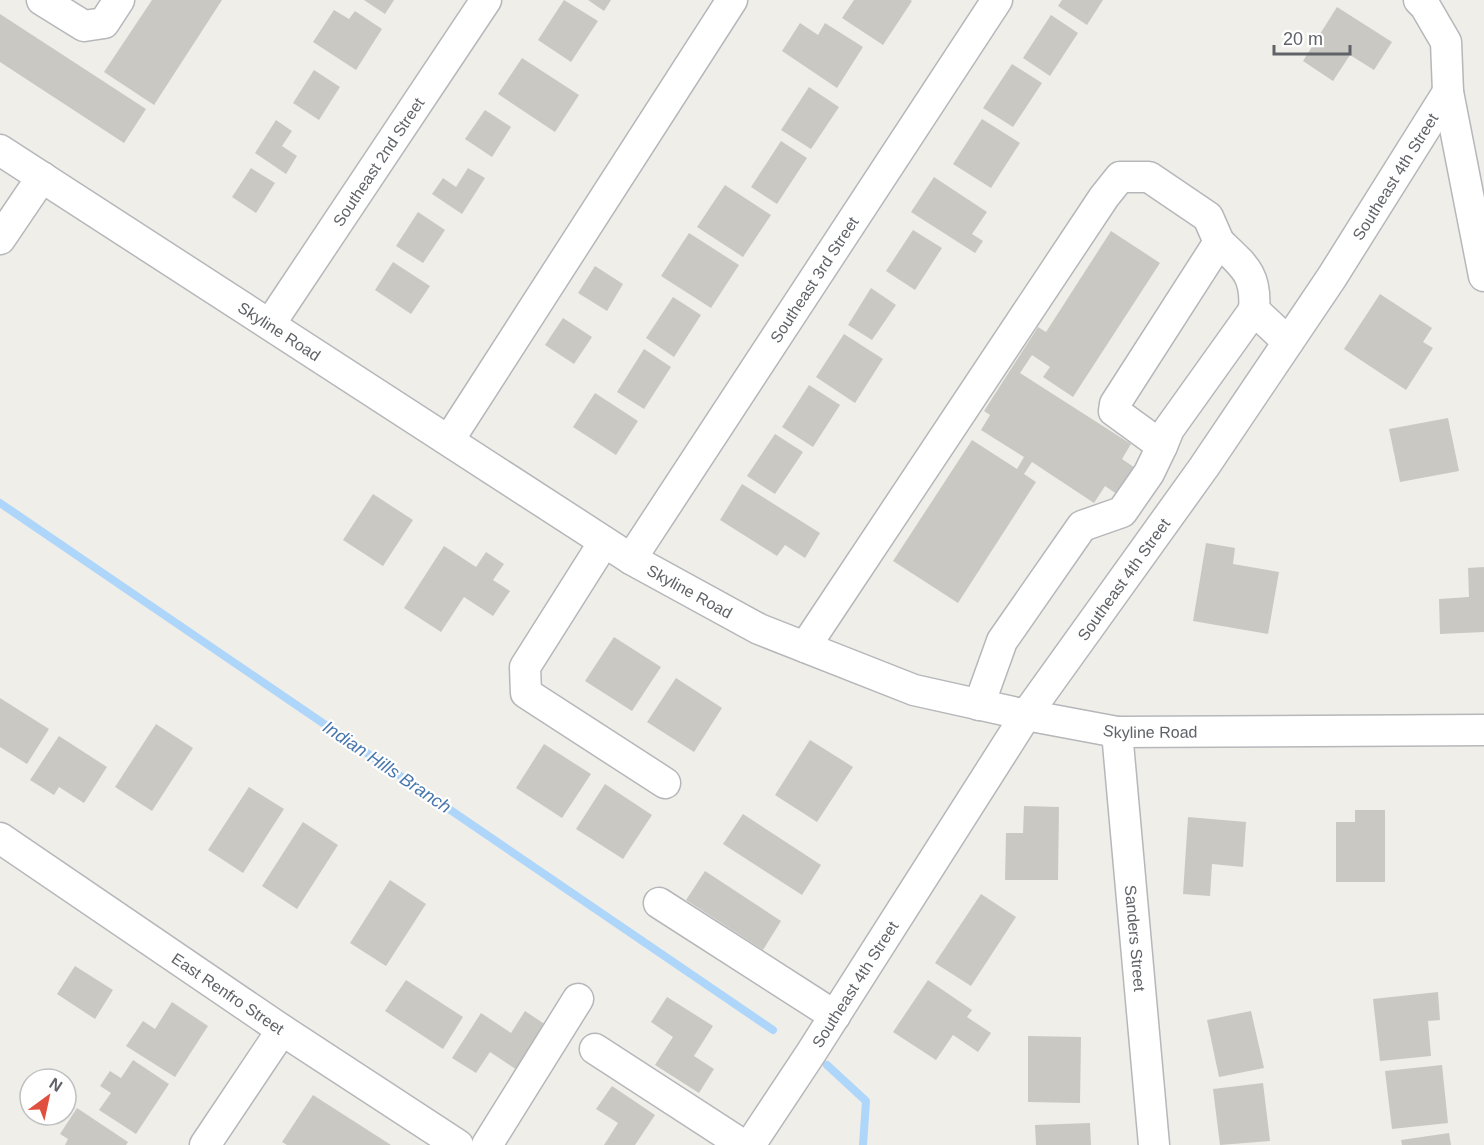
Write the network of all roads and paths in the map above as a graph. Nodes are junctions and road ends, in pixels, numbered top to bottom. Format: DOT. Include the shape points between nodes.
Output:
graph roads {
  1 [pos="42,0"];
  2 [pos="118,0"];
  3 [pos="486,0"];
  4 [pos="732,0"];
  5 [pos="997,0"];
  6 [pos="1422,3"];
  7 [pos="1448,92"];
  8 [pos="0,150"];
  9 [pos="42,177"];
  10 [pos="0,239"];
  11 [pos="1220,242"];
  12 [pos="1484,276"];
  13 [pos="1254,310"];
  14 [pos="270,324"];
  15 [pos="1288,342"];
  16 [pos="1189,401"];
  17 [pos="1230,429"];
  18 [pos="449,440"];
  19 [pos="1162,446"];
  20 [pos="604,542"];
  21 [pos="631,559"];
  22 [pos="805,647"];
  23 [pos="979,705"];
  24 [pos="1026,715"];
  25 [pos="1484,730"];
  26 [pos="1118,732"];
  27 [pos="665,783"];
  28 [pos="0,838"];
  29 [pos="659,903"];
  30 [pos="578,999"];
  31 [pos="835,1016"];
  32 [pos="282,1030"];
  33 [pos="595,1049"];
  34 [pos="205,1145"];
  35 [pos="458,1145"];
  36 [pos="487,1145"];
  37 [pos="743,1145"];
  38 [pos="750,1145"];
  39 [pos="1154,1145"];
  1 -- 2 [label="street" via="84,26 104,23"];
  3 -- 14 [label="street, Southeast 2nd Street"];
  4 -- 18 [label="street"];
  5 -- 21 [label="street, Southeast 3rd Street"];
  6 -- 7 [label="street" via="1446,42"];
  7 -- 12 [label="street"];
  7 -- 15 [label="street, Southeast 4th Street"];
  8 -- 9 [label="street, Skyline Road"];
  9 -- 10 [label="street"];
  9 -- 14 [label="street, Skyline Road"];
  11 -- 13 [label="street" via="1246,268 1256,291"];
  11 -- 19 [label="street" via="1115,404 1114,411"];
  11 -- 22 [label="street" via="1208,217 1149,177 1120,177"];
  13 -- 15 [label="street"];
  13 -- 16 [label="street"];
  14 -- 18 [label="street, Skyline Road"];
  15 -- 17 [label="street, Southeast 4th Street"];
  16 -- 17 [label="street"];
  16 -- 19 [label="street"];
  17 -- 24 [label="street, Southeast 4th Street"];
  18 -- 20 [label="street, Skyline Road"];
  19 -- 23 [label="street" via="1122,512 1082,526 1002,641"];
  20 -- 21 [label="street, Skyline Road"];
  20 -- 27 [label="street" via="525,667 526,693"];
  21 -- 22 [label="street, Skyline Road" via="759,629"];
  22 -- 23 [label="street, Skyline Road" via="914,690"];
  23 -- 24 [label="street, Skyline Road"];
  24 -- 26 [label="street, Skyline Road"];
  24 -- 31 [label="street, Southeast 4th Street"];
  25 -- 26 [label="street, Skyline Road"];
  26 -- 39 [label="street, Sanders Street"];
  28 -- 32 [label="street, East Renfro Street"];
  29 -- 31 [label="street"];
  30 -- 36 [label="street"];
  31 -- 38 [label="street, Southeast 4th Street"];
  32 -- 34 [label="street"];
  32 -- 35 [label="street, East Renfro Street"];
  33 -- 37 [label="street"];
}
